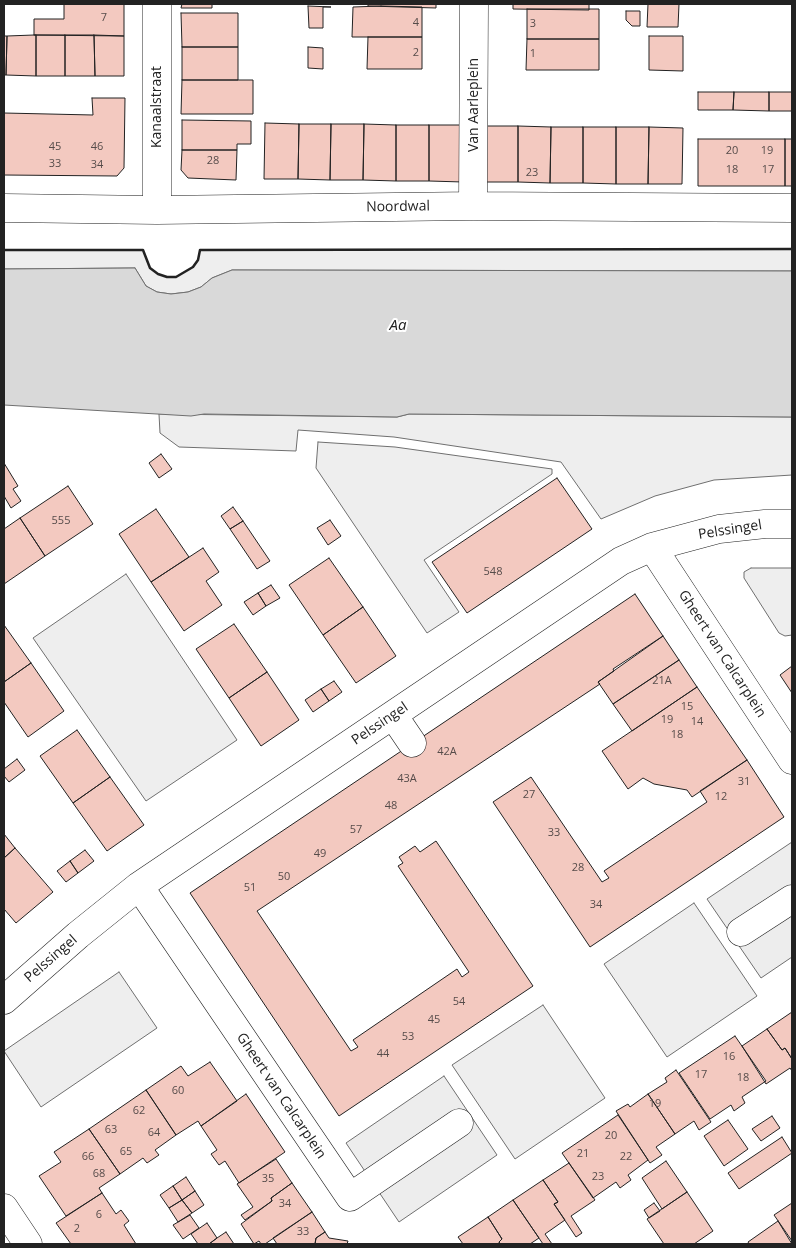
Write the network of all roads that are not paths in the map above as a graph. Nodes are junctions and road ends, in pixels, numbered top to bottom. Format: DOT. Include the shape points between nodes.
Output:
graph roads {
  1 [pos="157,4"];
  2 [pos="474,4"];
  3 [pos="473,206"];
  4 [pos="4,208"];
  5 [pos="792,208"];
  6 [pos="157,210"];
  7 [pos="792,524"];
  8 [pos="652,547"];
  9 [pos="393,715"];
  10 [pos="412,743"];
  11 [pos="792,760"];
  12 [pos="139,886"];
  13 [pos="792,899"];
  14 [pos="741,932"];
  15 [pos="4,1000"];
  16 [pos="458,1123"];
  17 [pos="4,1208"];
  18 [pos="28,1244"];
  1 -- 6 [label="street, Kanaalstraat"];
  2 -- 3 [label="street, Van Aarleplein"];
  3 -- 5 [label="street, Noordwal"];
  3 -- 6 [label="street, Noordwal"];
  4 -- 6 [label="street, Noordwal"];
  7 -- 8 [label="street, Pelssingel" via="719,529"];
  8 -- 9 [label="street, Pelssingel" via="620,561"];
  8 -- 11 [label="street, Gheert van Calcarplein"];
  9 -- 10 [label="street"];
  9 -- 12 [label="street, Pelssingel"];
  12 -- 15 [label="street, Pelssingel" via="78,934"];
  12 -- 16 [label="street, Gheert van Calcarplein" via="350,1197"];
  13 -- 14 [label="street"];
  17 -- 18 [label="street"];
}
